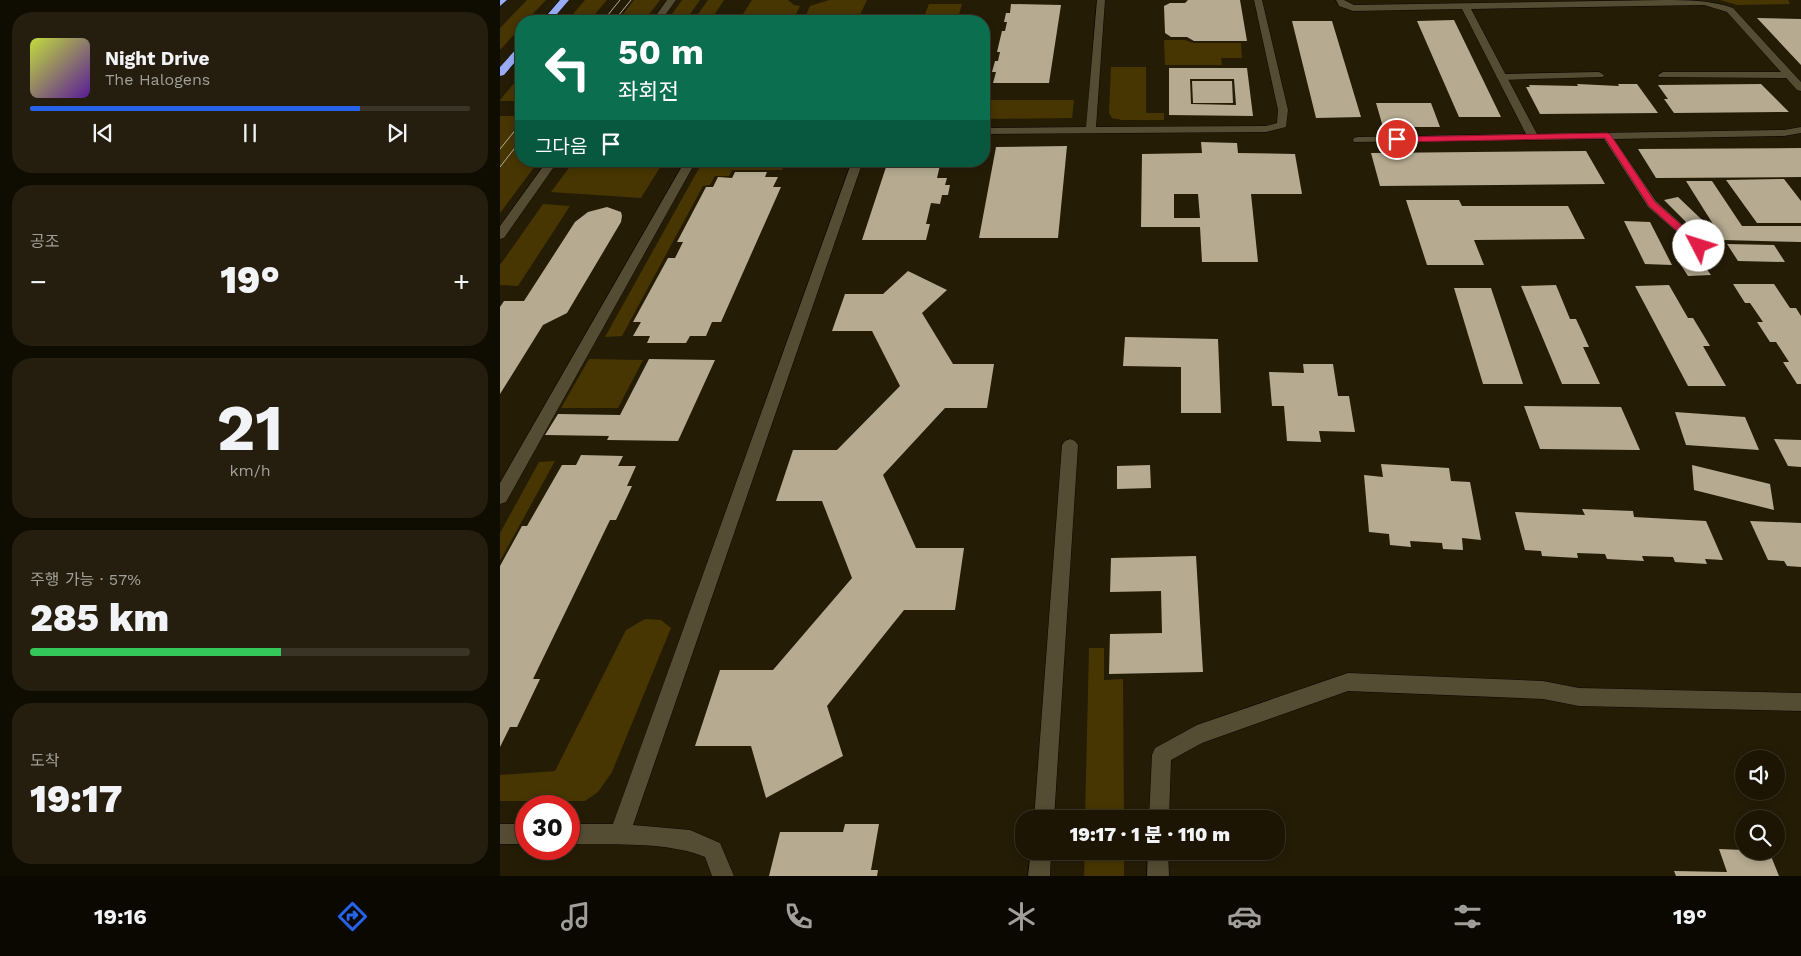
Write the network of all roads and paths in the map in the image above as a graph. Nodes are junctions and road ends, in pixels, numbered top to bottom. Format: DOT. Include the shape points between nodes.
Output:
graph roads {
  1 [pos="503,0"];
  2 [pos="565,0"];
  3 [pos="672,0"];
  4 [pos="1100,0"];
  5 [pos="1258,0"];
  6 [pos="1340,0"];
  7 [pos="500,3"];
  8 [pos="1465,6"];
  9 [pos="551,15"];
  10 [pos="661,15"];
  11 [pos="515,56"];
  12 [pos="500,74"];
  13 [pos="1599,75"];
  14 [pos="1663,75"];
  15 [pos="1789,75"];
  16 [pos="1501,77"];
  17 [pos="1801,88"];
  18 [pos="1091,129"];
  19 [pos="1801,130"];
  20 [pos="990,131"];
  21 [pos="1607,136"];
  22 [pos="1533,137"];
  23 [pos="1358,140"];
  24 [pos="549,167"];
  25 [pos="688,167"];
  26 [pos="856,167"];
  27 [pos="500,235"];
  28 [pos="1699,246"];
  29 [pos="1070,445"];
  30 [pos="500,497"];
  31 [pos="1801,702"];
  32 [pos="1045,810"];
  33 [pos="1159,810"];
  34 [pos="500,834"];
  35 [pos="515,834"];
  36 [pos="580,834"];
  37 [pos="620,834"];
  38 [pos="1040,860"];
  39 [pos="1158,860"];
  40 [pos="724,876"];
  41 [pos="1039,876"];
  42 [pos="1158,876"];
  1 -- 7 [label="highway"];
  2 -- 9 [label="highway"];
  3 -- 10 [label="street"];
  4 -- 18 [label="street"];
  5 -- 18 [label="street" via="1283,110 1282,124 1266,130"];
  6 -- 8 [label="street" via="1353,8"];
  8 -- 15 [label="street" via="1715,4 1730,10"];
  8 -- 16 [label="street"];
  11 -- 12 [label="highway"];
  13 -- 16 [label="street"];
  14 -- 15 [label="street"];
  15 -- 17 [label="street"];
  16 -- 22 [label="street"];
  18 -- 20 [label="street"];
  19 -- 21 [label="street"];
  21 -- 22 [label="street"];
  21 -- 28 [label="street" via="1652,204"];
  22 -- 23 [label="street"];
  24 -- 27 [label="street"];
  25 -- 30 [label="street"];
  26 -- 37 [label="street"];
  29 -- 32 [label="street"];
  31 -- 33 [label="street" via="1579,697 1543,690 1348,682 1197,735 1162,755"];
  34 -- 35 [label="street"];
  36 -- 37 [label="street"];
  37 -- 40 [label="street" via="690,840 713,850"];
  38 -- 41 [label="street"];
  39 -- 42 [label="street"];
}
